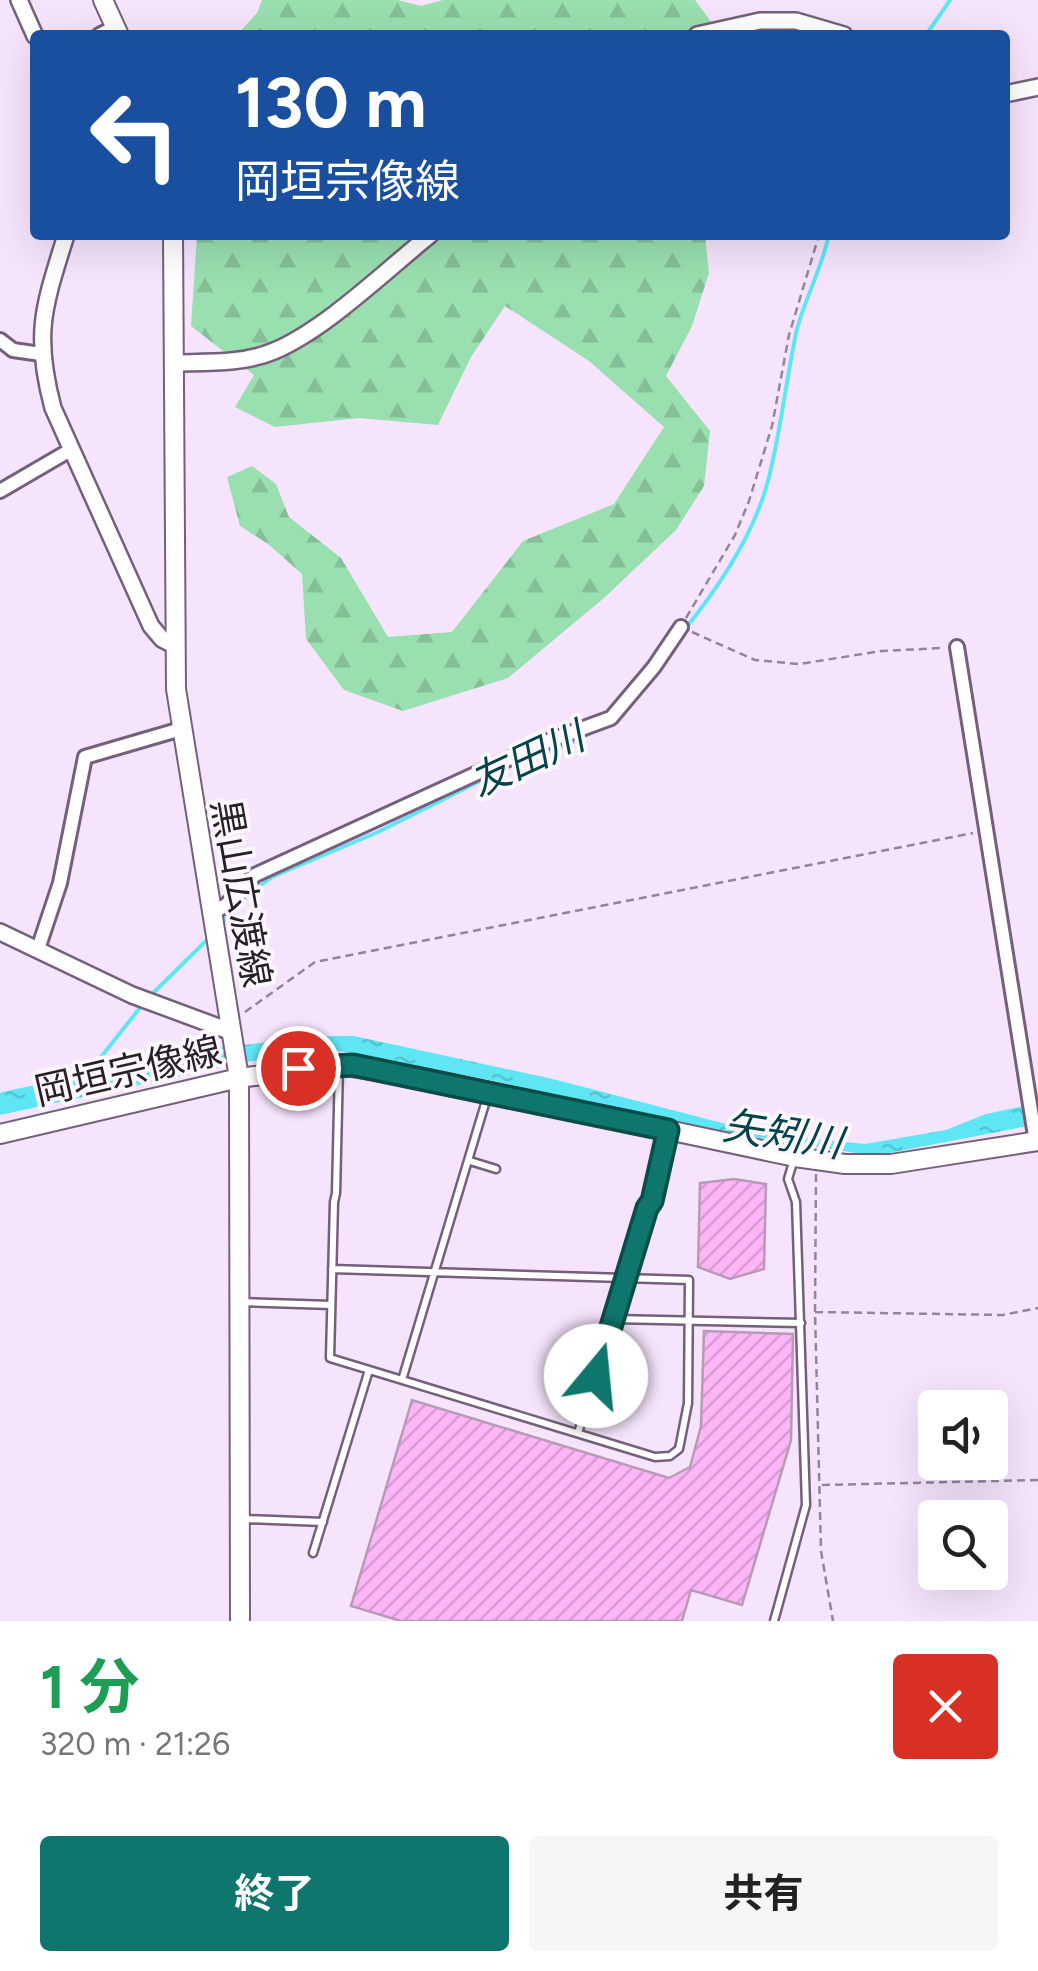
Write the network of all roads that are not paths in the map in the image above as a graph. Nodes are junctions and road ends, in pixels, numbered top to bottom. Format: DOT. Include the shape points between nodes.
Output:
graph roads {
  1 [pos="20,0"];
  2 [pos="102,0"];
  3 [pos="32,30"];
  4 [pos="110,30"];
  5 [pos="720,30"];
  6 [pos="827,30"];
  7 [pos="1038,87"];
  8 [pos="1010,93"];
  9 [pos="64,240"];
  10 [pos="174,240"];
  11 [pos="424,240"];
  12 [pos="0,340"];
  13 [pos="41,354"];
  14 [pos="174,363"];
  15 [pos="72,449"];
  16 [pos="0,491"];
  17 [pos="681,627"];
  18 [pos="174,645"];
  19 [pos="956,647"];
  20 [pos="181,729"];
  21 [pos="212,914"];
  22 [pos="0,932"];
  23 [pos="38,949"];
  24 [pos="230,1024"];
  25 [pos="339,1064"];
  26 [pos="239,1078"];
  27 [pos="488,1092"];
  28 [pos="668,1130"];
  29 [pos="0,1134"];
  30 [pos="1037,1142"];
  31 [pos="795,1157"];
  32 [pos="470,1162"];
  33 [pos="496,1170"];
  34 [pos="332,1269"];
  35 [pos="436,1272"];
  36 [pos="626,1279"];
  37 [pos="240,1302"];
  38 [pos="331,1306"];
  39 [pos="614,1319"];
  40 [pos="690,1320"];
  41 [pos="801,1323"];
  42 [pos="369,1370"];
  43 [pos="402,1380"];
  44 [pos="578,1433"];
  45 [pos="240,1518"];
  46 [pos="323,1522"];
  47 [pos="313,1554"];
  48 [pos="240,1621"];
  49 [pos="774,1621"];
  1 -- 3 [label="street"];
  2 -- 4 [label="main road"];
  5 -- 6 [label="street" via="796,21"];
  7 -- 8 [label="street"];
  9 -- 13 [label="street" via="46,294"];
  10 -- 14 [label="main road, 黒山広渡線"];
  11 -- 14 [label="street" via="272,352"];
  12 -- 13 [label="street" via="13,350"];
  13 -- 15 [label="street" via="53,408"];
  14 -- 18 [label="main road, 黒山広渡線"];
  15 -- 16 [label="street"];
  15 -- 18 [label="street" via="151,626"];
  17 -- 21 [label="street" via="611,718 255,875"];
  18 -- 20 [label="main road, 黒山広渡線"];
  19 -- 30 [label="street"];
  20 -- 21 [label="main road, 黒山広渡線"];
  20 -- 23 [label="street" via="85,756 60,884"];
  21 -- 24 [label="main road, 黒山広渡線"];
  22 -- 23 [label="street"];
  23 -- 24 [label="street" via="151,1003"];
  24 -- 26 [label="main road, 黒山広渡線"];
  25 -- 26 [label="main road, 岡垣宗像線"];
  25 -- 27 [label="main road, 岡垣宗像線"];
  25 -- 34 [label="lane"];
  26 -- 29 [label="main road, 岡垣宗像線"];
  26 -- 37 [label="main road, 黒山広渡線"];
  27 -- 28 [label="main road, 岡垣宗像線"];
  27 -- 32 [label="lane"];
  28 -- 31 [label="main road, 岡垣宗像線"];
  28 -- 36 [label="lane"];
  30 -- 31 [label="main road, 岡垣宗像線" via="891,1164"];
  31 -- 41 [label="lane" via="788,1179 796,1202"];
  32 -- 33 [label="lane"];
  32 -- 35 [label="lane"];
  34 -- 35 [label="lane"];
  34 -- 38 [label="lane"];
  35 -- 36 [label="lane"];
  35 -- 43 [label="lane"];
  36 -- 39 [label="lane"];
  36 -- 40 [label="lane" via="689,1280"];
  37 -- 38 [label="lane"];
  37 -- 45 [label="main road, 黒山広渡線"];
  38 -- 42 [label="lane" via="330,1358"];
  39 -- 40 [label="lane"];
  39 -- 44 [label="lane"];
  40 -- 41 [label="lane"];
  40 -- 44 [label="lane" via="688,1403 679,1449 662,1458"];
  41 -- 49 [label="lane" via="806,1505"];
  42 -- 43 [label="lane"];
  42 -- 46 [label="lane"];
  43 -- 44 [label="lane"];
  45 -- 46 [label="lane"];
  45 -- 48 [label="main road, 黒山広渡線"];
  46 -- 47 [label="lane"];
}
